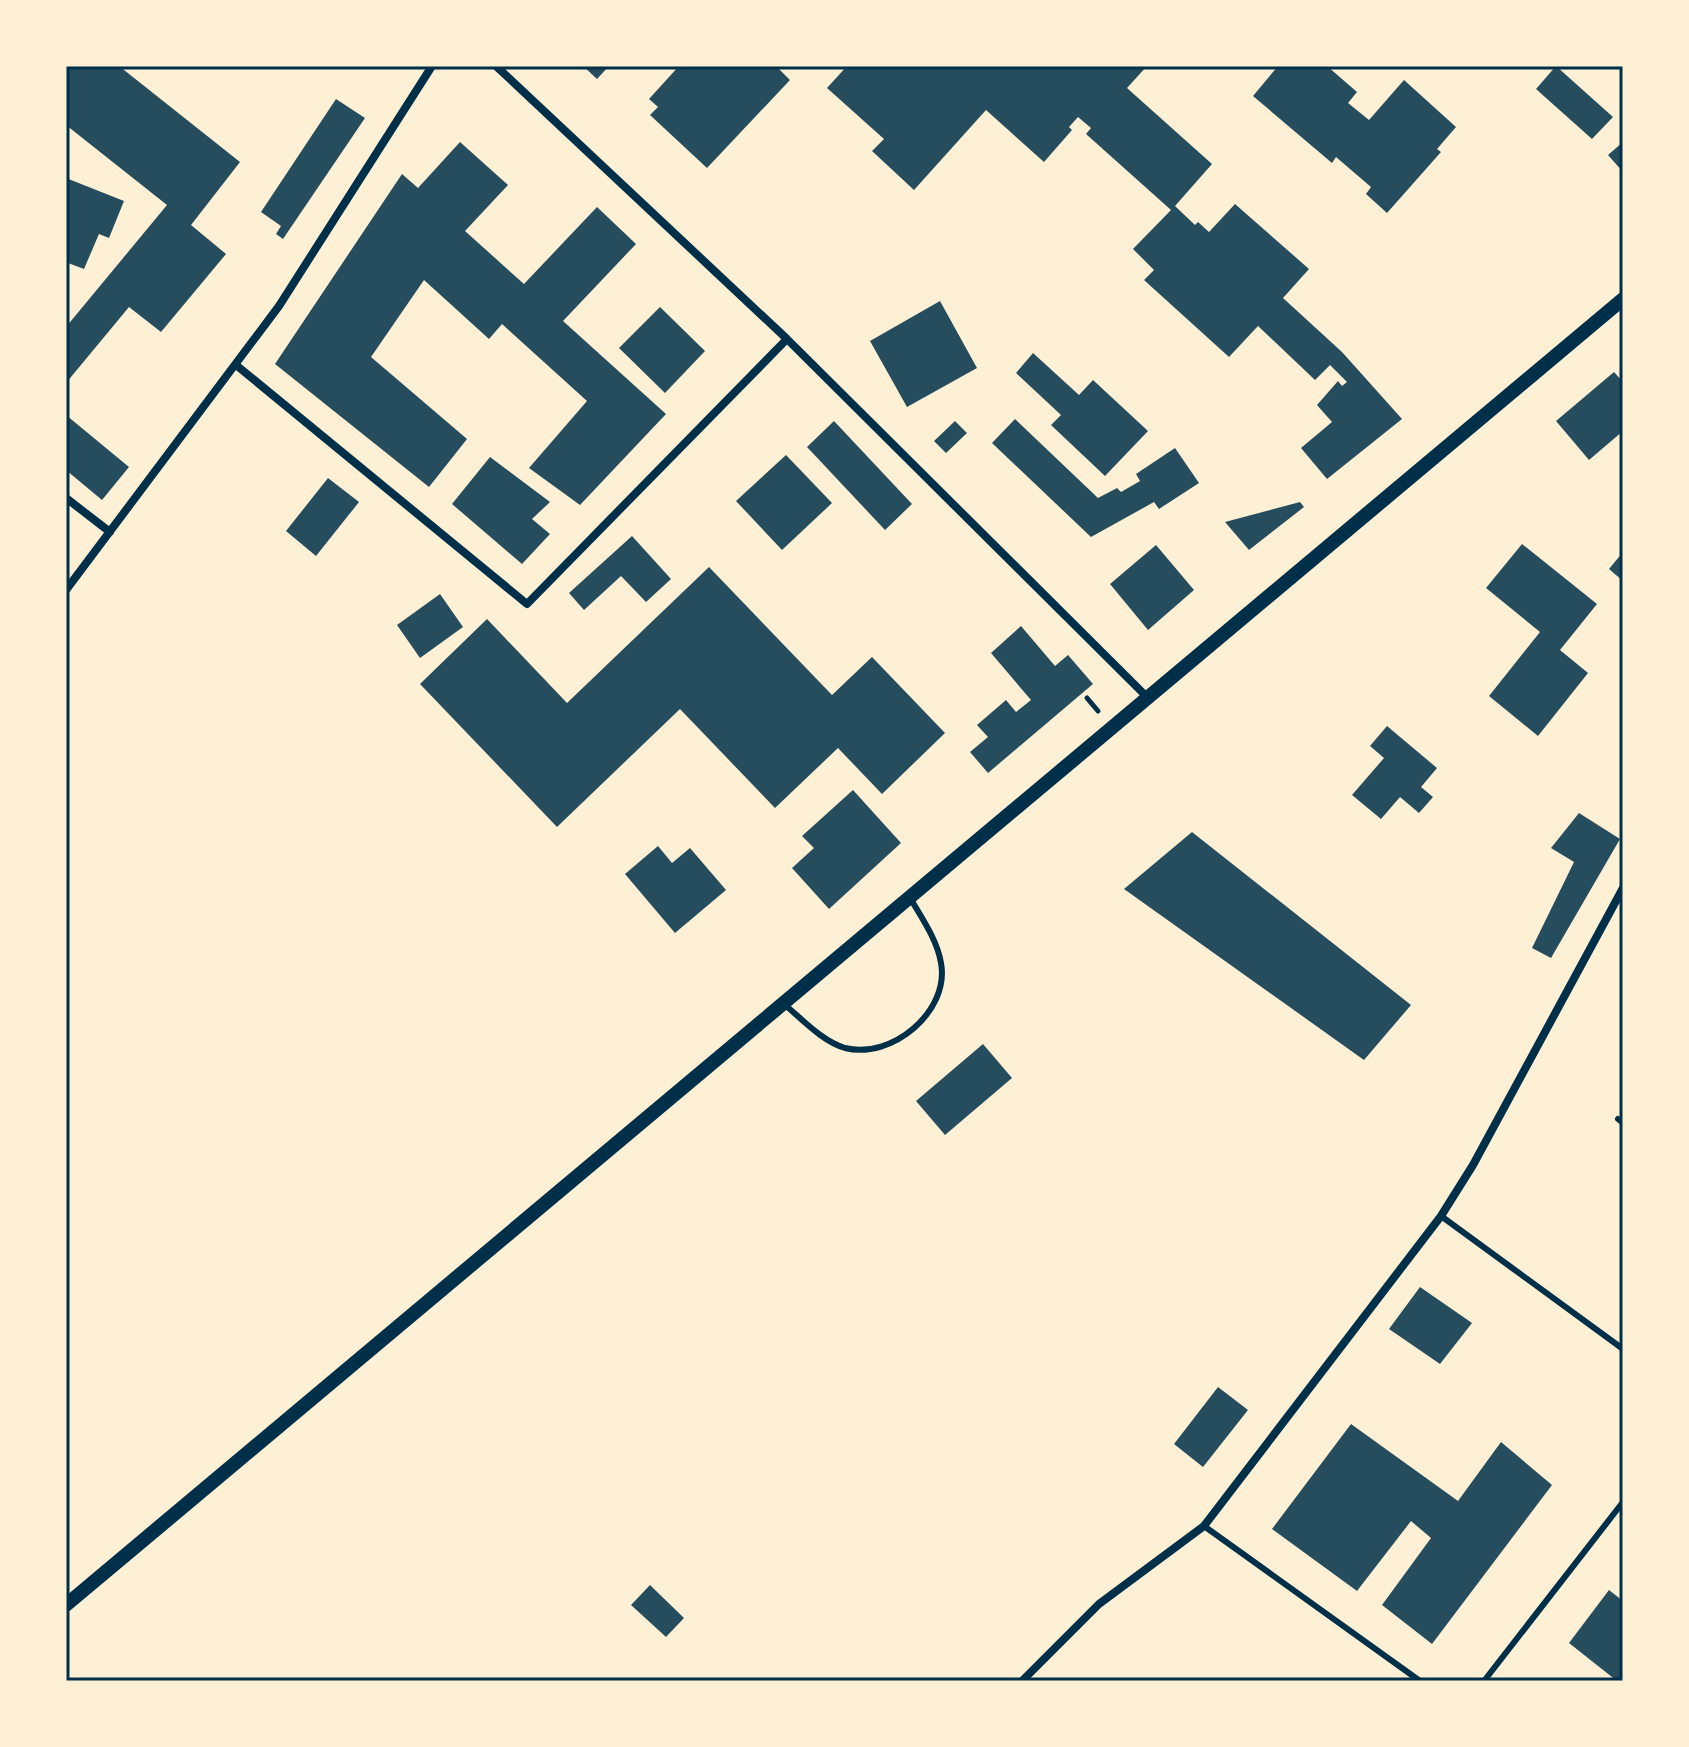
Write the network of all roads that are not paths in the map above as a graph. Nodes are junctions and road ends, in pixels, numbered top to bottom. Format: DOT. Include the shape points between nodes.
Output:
graph roads {
  1 [pos="432,66"];
  2 [pos="496,66"];
  3 [pos="1623,299"];
  4 [pos="787,339"];
  5 [pos="236,365"];
  6 [pos="66,498"];
  7 [pos="110,532"];
  8 [pos="66,590"];
  9 [pos="1147,697"];
  10 [pos="1623,888"];
  11 [pos="909,896"];
  12 [pos="782,1003"];
  13 [pos="1441,1216"];
  14 [pos="1623,1349"];
  15 [pos="1623,1502"];
  16 [pos="1204,1526"];
  17 [pos="66,1605"];
  18 [pos="1022,1681"];
  19 [pos="1420,1681"];
  20 [pos="1484,1681"];
  1 -- 5 [label="street"];
  2 -- 4 [label="street"];
  3 -- 9 [label="street"];
  4 -- 5 [label="street" via="527,604"];
  4 -- 9 [label="street"];
  5 -- 7 [label="street"];
  6 -- 7 [label="street"];
  7 -- 8 [label="street"];
  9 -- 11 [label="street"];
  10 -- 13 [label="street"];
  11 -- 12 [label="street"];
  11 -- 12 [label="lane" via="932,937 942,975 931,1011 911,1030 879,1045 846,1048 817,1033"];
  12 -- 17 [label="street"];
  13 -- 14 [label="lane"];
  13 -- 16 [label="street"];
  15 -- 20 [label="lane"];
  16 -- 18 [label="street" via="1099,1604"];
  16 -- 19 [label="lane"];
}
